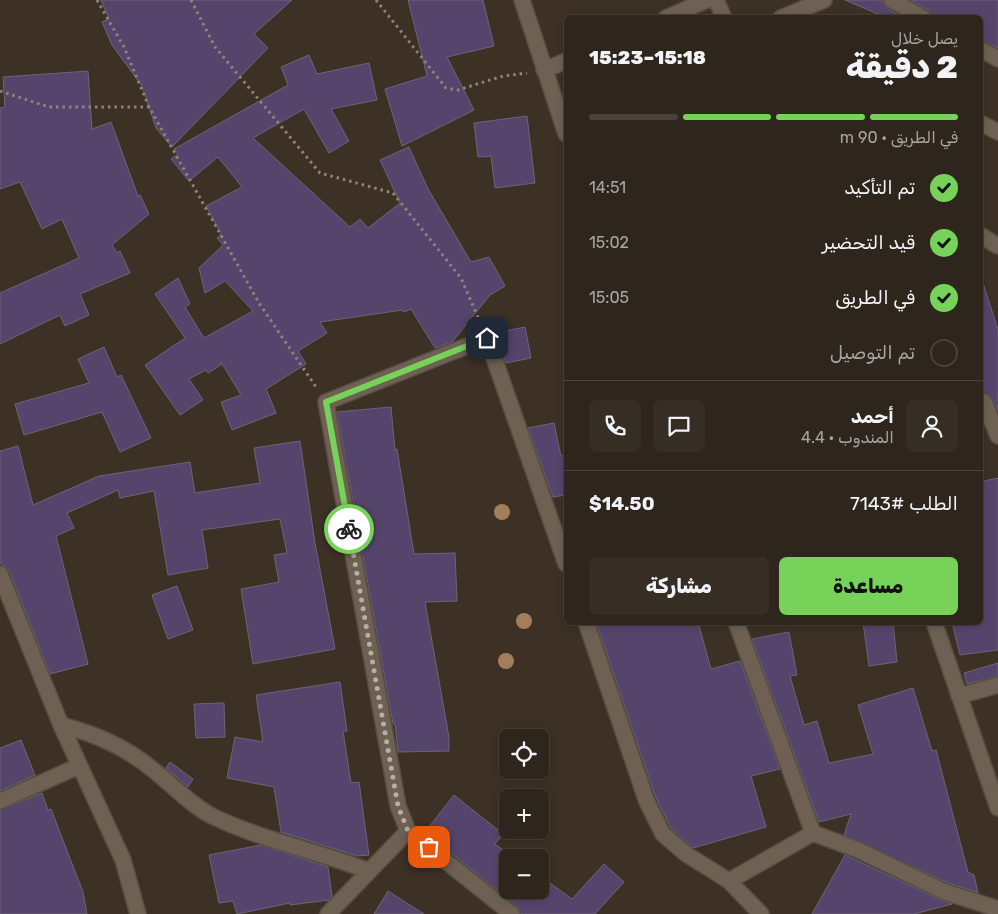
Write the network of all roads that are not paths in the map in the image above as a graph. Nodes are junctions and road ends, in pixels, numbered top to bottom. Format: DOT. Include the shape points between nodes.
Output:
graph roads {
  1 [pos="522,0"];
  2 [pos="716,0"];
  3 [pos="824,0"];
  4 [pos="892,0"];
  5 [pos="699,2"];
  6 [pos="672,15"];
  7 [pos="723,15"];
  8 [pos="788,15"];
  9 [pos="918,15"];
  10 [pos="983,50"];
  11 [pos="998,58"];
  12 [pos="564,62"];
  13 [pos="544,70"];
  14 [pos="983,124"];
  15 [pos="564,128"];
  16 [pos="998,132"];
  17 [pos="983,237"];
  18 [pos="998,246"];
  19 [pos="983,402"];
  20 [pos="998,436"];
  21 [pos="560,526"];
  22 [pos="564,551"];
  23 [pos="0,574"];
  24 [pos="587,625"];
  25 [pos="737,625"];
  26 [pos="935,625"];
  27 [pos="998,685"];
  28 [pos="959,696"];
  29 [pos="61,725"];
  30 [pos="79,766"];
  31 [pos="0,801"];
  32 [pos="998,807"];
  33 [pos="408,831"];
  34 [pos="813,833"];
  35 [pos="369,871"];
  36 [pos="729,881"];
  37 [pos="998,909"];
  38 [pos="138,914"];
  39 [pos="328,914"];
  40 [pos="512,914"];
  41 [pos="761,914"];
  1 -- 13 [label="street"];
  2 -- 7 [label="street"];
  3 -- 8 [label="street"];
  4 -- 9 [label="street"];
  5 -- 6 [label="street"];
  10 -- 11 [label="street"];
  12 -- 13 [label="street"];
  13 -- 15 [label="street"];
  14 -- 16 [label="street"];
  17 -- 18 [label="street"];
  19 -- 20 [label="street"];
  21 -- 22 [label="street"];
  21 -- 33 [label="street" via="487,338 326,402 398,806"];
  23 -- 29 [label="street"];
  24 -- 36 [label="street" via="647,802 663,834 686,854"];
  25 -- 34 [label="street"];
  26 -- 28 [label="street"];
  27 -- 28 [label="street"];
  28 -- 32 [label="street"];
  29 -- 30 [label="street"];
  29 -- 35 [label="street" via="96,734 124,749 211,815"];
  30 -- 31 [label="street"];
  30 -- 38 [label="street" via="123,860"];
  33 -- 35 [label="street"];
  33 -- 40 [label="street"];
  34 -- 36 [label="street"];
  34 -- 37 [label="street" via="858,850 945,892"];
  35 -- 39 [label="street"];
  36 -- 41 [label="street"];
}
